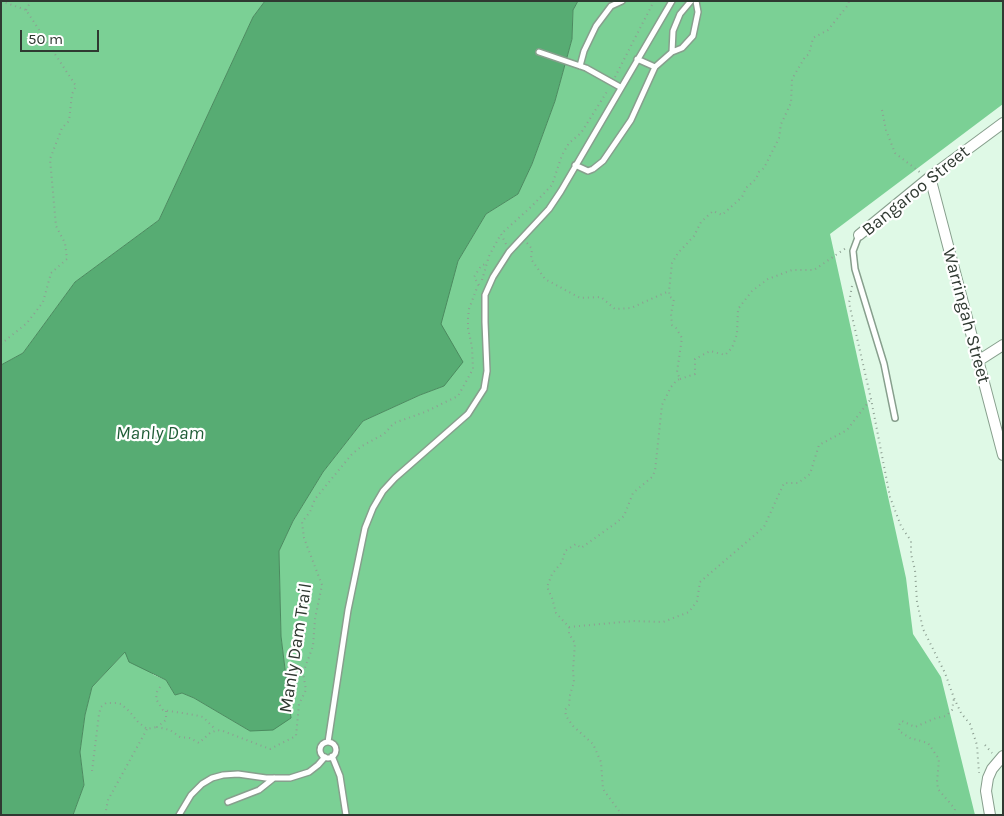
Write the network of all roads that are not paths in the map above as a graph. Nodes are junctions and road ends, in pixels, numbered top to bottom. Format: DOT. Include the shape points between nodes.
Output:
graph roads {
  1 [pos="622,1"];
  2 [pos="672,1"];
  3 [pos="692,1"];
  4 [pos="696,1"];
  5 [pos="539,52"];
  6 [pos="672,52"];
  7 [pos="638,59"];
  8 [pos="580,66"];
  9 [pos="655,67"];
  10 [pos="620,87"];
  11 [pos="1003,123"];
  12 [pos="575,165"];
  13 [pos="930,177"];
  14 [pos="859,235"];
  15 [pos="1003,345"];
  16 [pos="978,361"];
  17 [pos="895,418"];
  18 [pos="1003,455"];
  19 [pos="328,742"];
  20 [pos="332,756"];
  21 [pos="1003,756"];
  22 [pos="325,757"];
  23 [pos="274,778"];
  24 [pos="228,802"];
  25 [pos="179,815"];
  26 [pos="346,815"];
  27 [pos="990,815"];
  1 -- 8 [label="lane" via="611,6 596,26"];
  2 -- 7 [label="lane"];
  3 -- 6 [label="lane" via="680,14 673,31"];
  4 -- 6 [label="lane" via="698,12 693,36 682,48"];
  5 -- 8 [label="lane"];
  6 -- 9 [label="lane"];
  7 -- 9 [label="lane"];
  7 -- 10 [label="lane"];
  8 -- 10 [label="lane"];
  9 -- 12 [label="lane" via="631,120 603,161 588,171"];
  10 -- 12 [label="lane"];
  11 -- 13 [label="street, Bangaroo Street"];
  12 -- 19 [label="lane" via="549,209 509,252 492,277 486,295 487,371 484,389 468,414 395,478 373,508 365,528 348,610"];
  13 -- 14 [label="street, Bangaroo Street"];
  13 -- 16 [label="street, Warringah Street"];
  14 -- 17 [label="lane, Bangaroo Street" via="853,251 855,269 884,364"];
  15 -- 16 [label="street"];
  16 -- 18 [label="street, Warringah Street"];
  19 -- 20 [label="lane" via="335,748"];
  19 -- 22 [label="lane" via="320,748"];
  20 -- 22 [label="lane"];
  20 -- 26 [label="lane" via="340,776"];
  21 -- 27 [label="street" via="988,778 986,791"];
  22 -- 23 [label="lane" via="302,776"];
  23 -- 24 [label="lane" via="259,790"];
  23 -- 25 [label="lane" via="238,774 212,778 191,795"];
}
